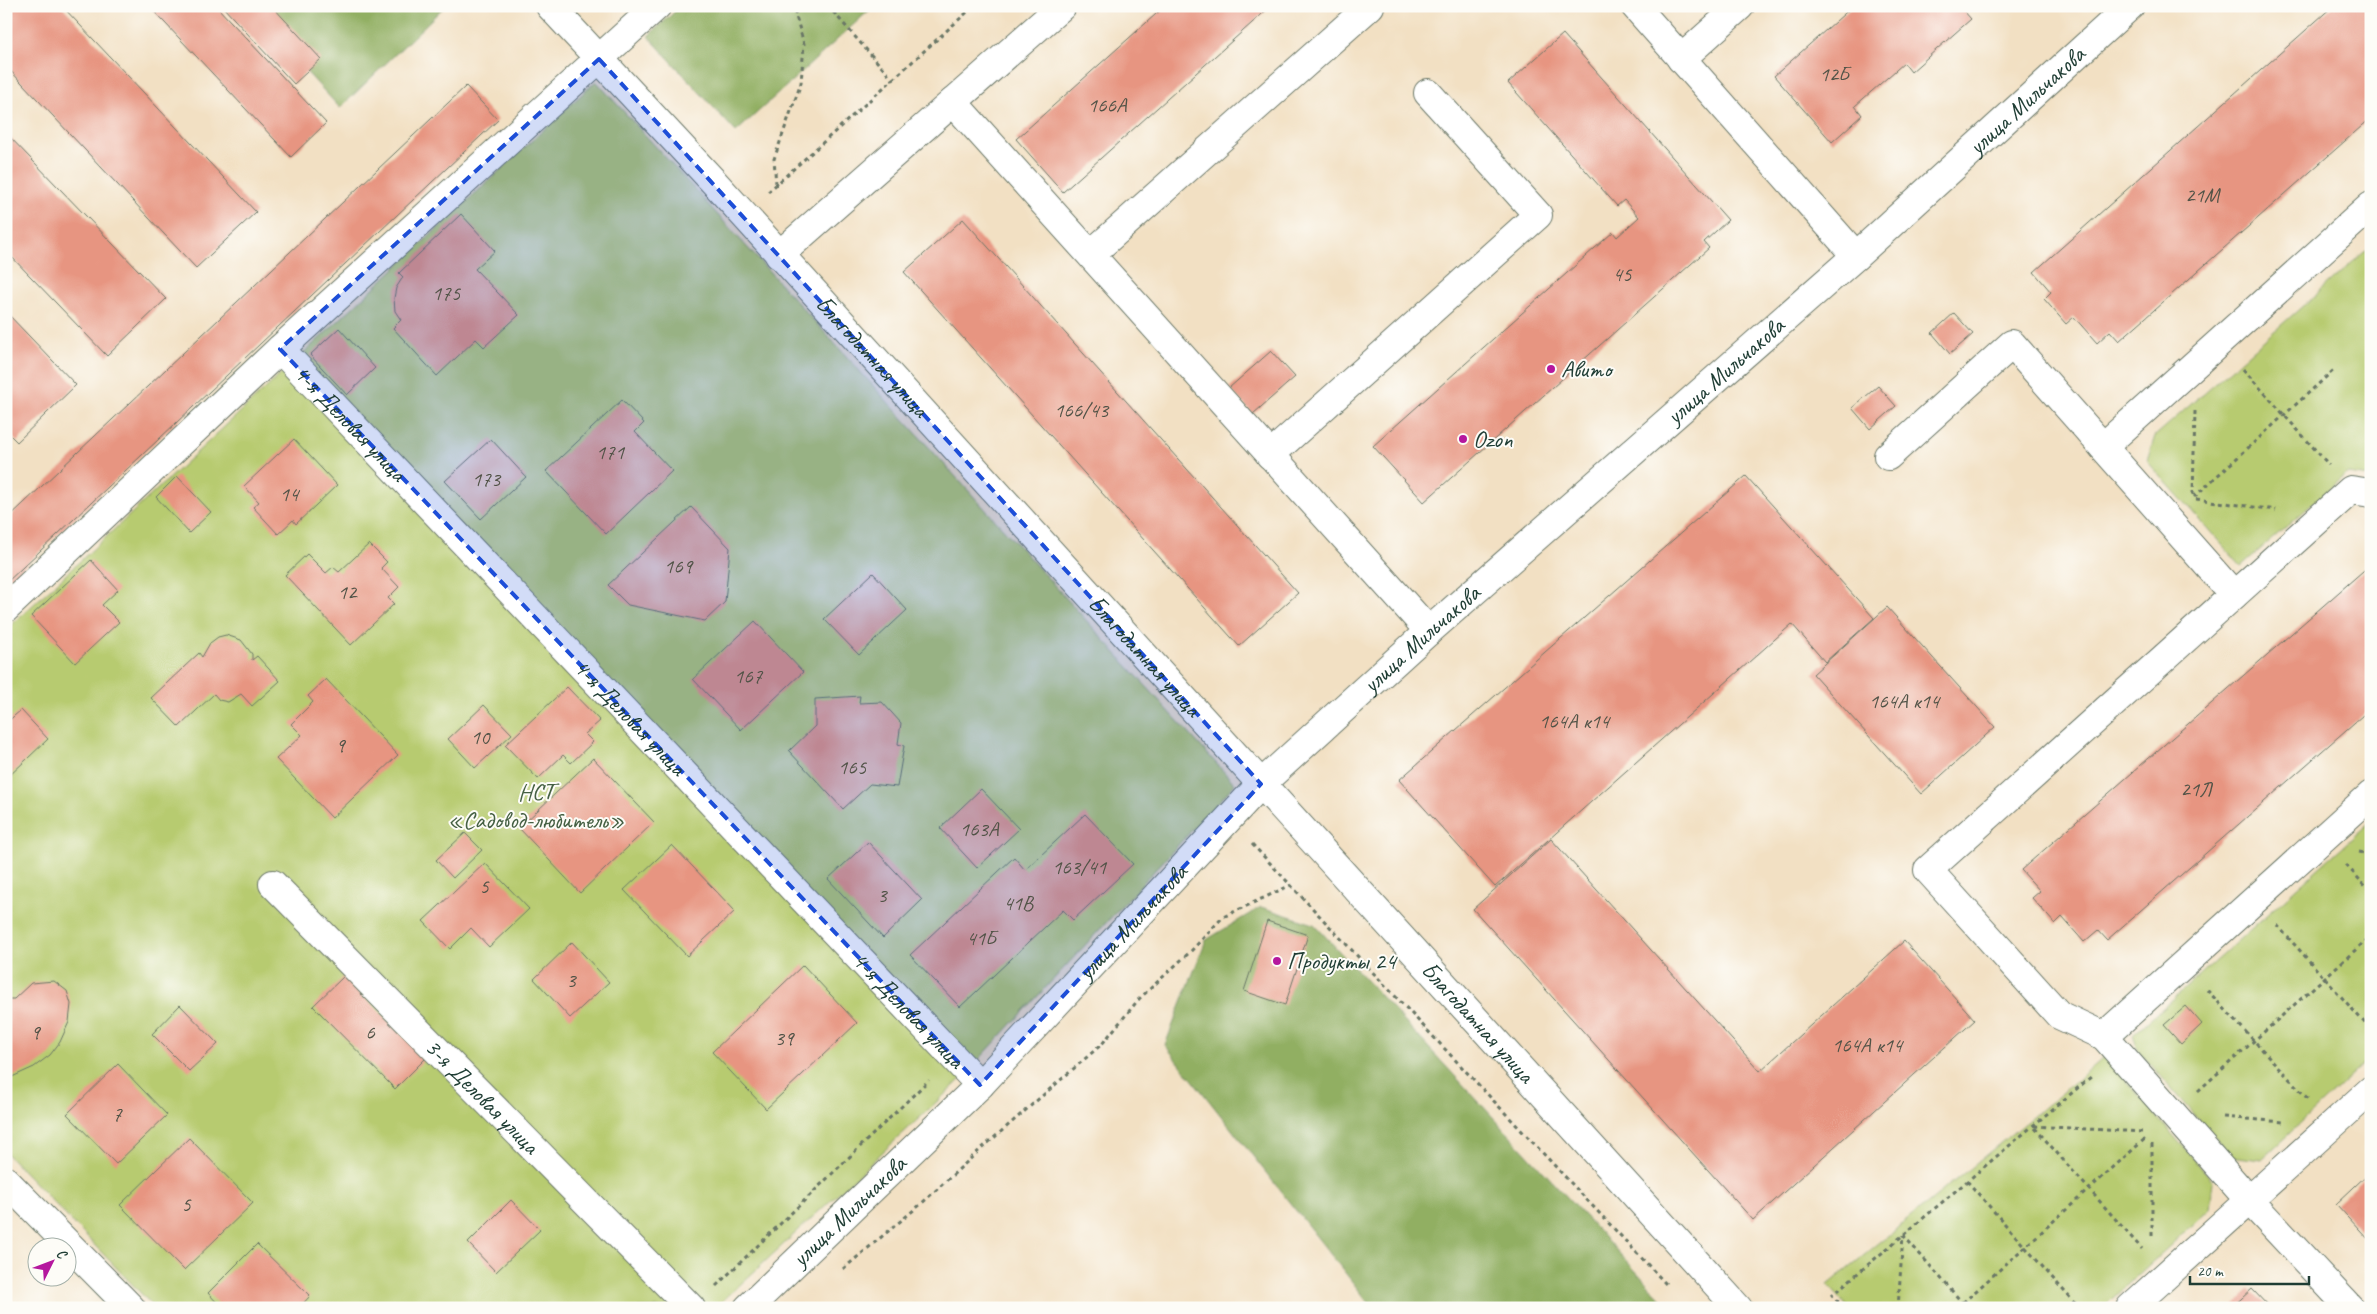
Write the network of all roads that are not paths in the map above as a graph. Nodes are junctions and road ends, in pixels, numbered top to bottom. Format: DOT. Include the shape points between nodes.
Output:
graph roads {
  1 [pos="550,6"];
  2 [pos="656,6"];
  3 [pos="1062,6"];
  4 [pos="1370,6"];
  5 [pos="1635,6"];
  6 [pos="1740,6"];
  7 [pos="2130,6"];
  8 [pos="599,59"];
  9 [pos="1681,59"];
  10 [pos="1428,93"];
  11 [pos="953,102"];
  12 [pos="2371,206"];
  13 [pos="1091,254"];
  14 [pos="779,255"];
  15 [pos="1856,256"];
  16 [pos="280,349"];
  17 [pos="2103,447"];
  18 [pos="1270,455"];
  19 [pos="1888,456"];
  20 [pos="2361,491"];
  21 [pos="2234,595"];
  22 [pos="6,608"];
  23 [pos="1429,631"];
  24 [pos="1261,784"];
  25 [pos="2371,795"];
  26 [pos="273,884"];
  27 [pos="2112,1045"];
  28 [pos="980,1085"];
  29 [pos="2371,1090"];
  30 [pos="6,1181"];
  31 [pos="2249,1200"];
  32 [pos="131,1308"];
  33 [pos="691,1308"];
  34 [pos="748,1308"];
  35 [pos="1738,1308"];
  36 [pos="2130,1308"];
  37 [pos="2350,1308"];
  1 -- 8 [label="street, Благодатная улица"];
  2 -- 8 [label="street"];
  3 -- 11 [label="street"];
  4 -- 13 [label="street"];
  5 -- 9 [label="street"];
  6 -- 9 [label="street"];
  7 -- 15 [label="street, улица Мильчакова"];
  8 -- 14 [label="street, Благодатная улица"];
  8 -- 16 [label="street"];
  9 -- 15 [label="street"];
  10 -- 18 [label="street" via="1538,215"];
  11 -- 13 [label="street"];
  11 -- 14 [label="street"];
  12 -- 17 [label="street"];
  13 -- 18 [label="street"];
  14 -- 24 [label="street, Благодатная улица"];
  15 -- 23 [label="street, улица Мильчакова"];
  16 -- 22 [label="street"];
  16 -- 28 [label="street, 4-я Деловая улица"];
  17 -- 19 [label="street" via="2012,344"];
  17 -- 21 [label="street"];
  18 -- 23 [label="street"];
  20 -- 21 [label="street" via="2322,516"];
  21 -- 27 [label="street" via="1928,870 2059,1014"];
  23 -- 24 [label="street, улица Мильчакова"];
  24 -- 28 [label="street, улица Мильчакова"];
  24 -- 35 [label="street, Благодатная улица"];
  25 -- 27 [label="street" via="2184,964"];
  26 -- 33 [label="street, 3-я Деловая улица"];
  27 -- 31 [label="street"];
  28 -- 34 [label="street, улица Мильчакова"];
  29 -- 31 [label="street"];
  30 -- 32 [label="street"];
  31 -- 36 [label="street"];
  31 -- 37 [label="street"];
}
